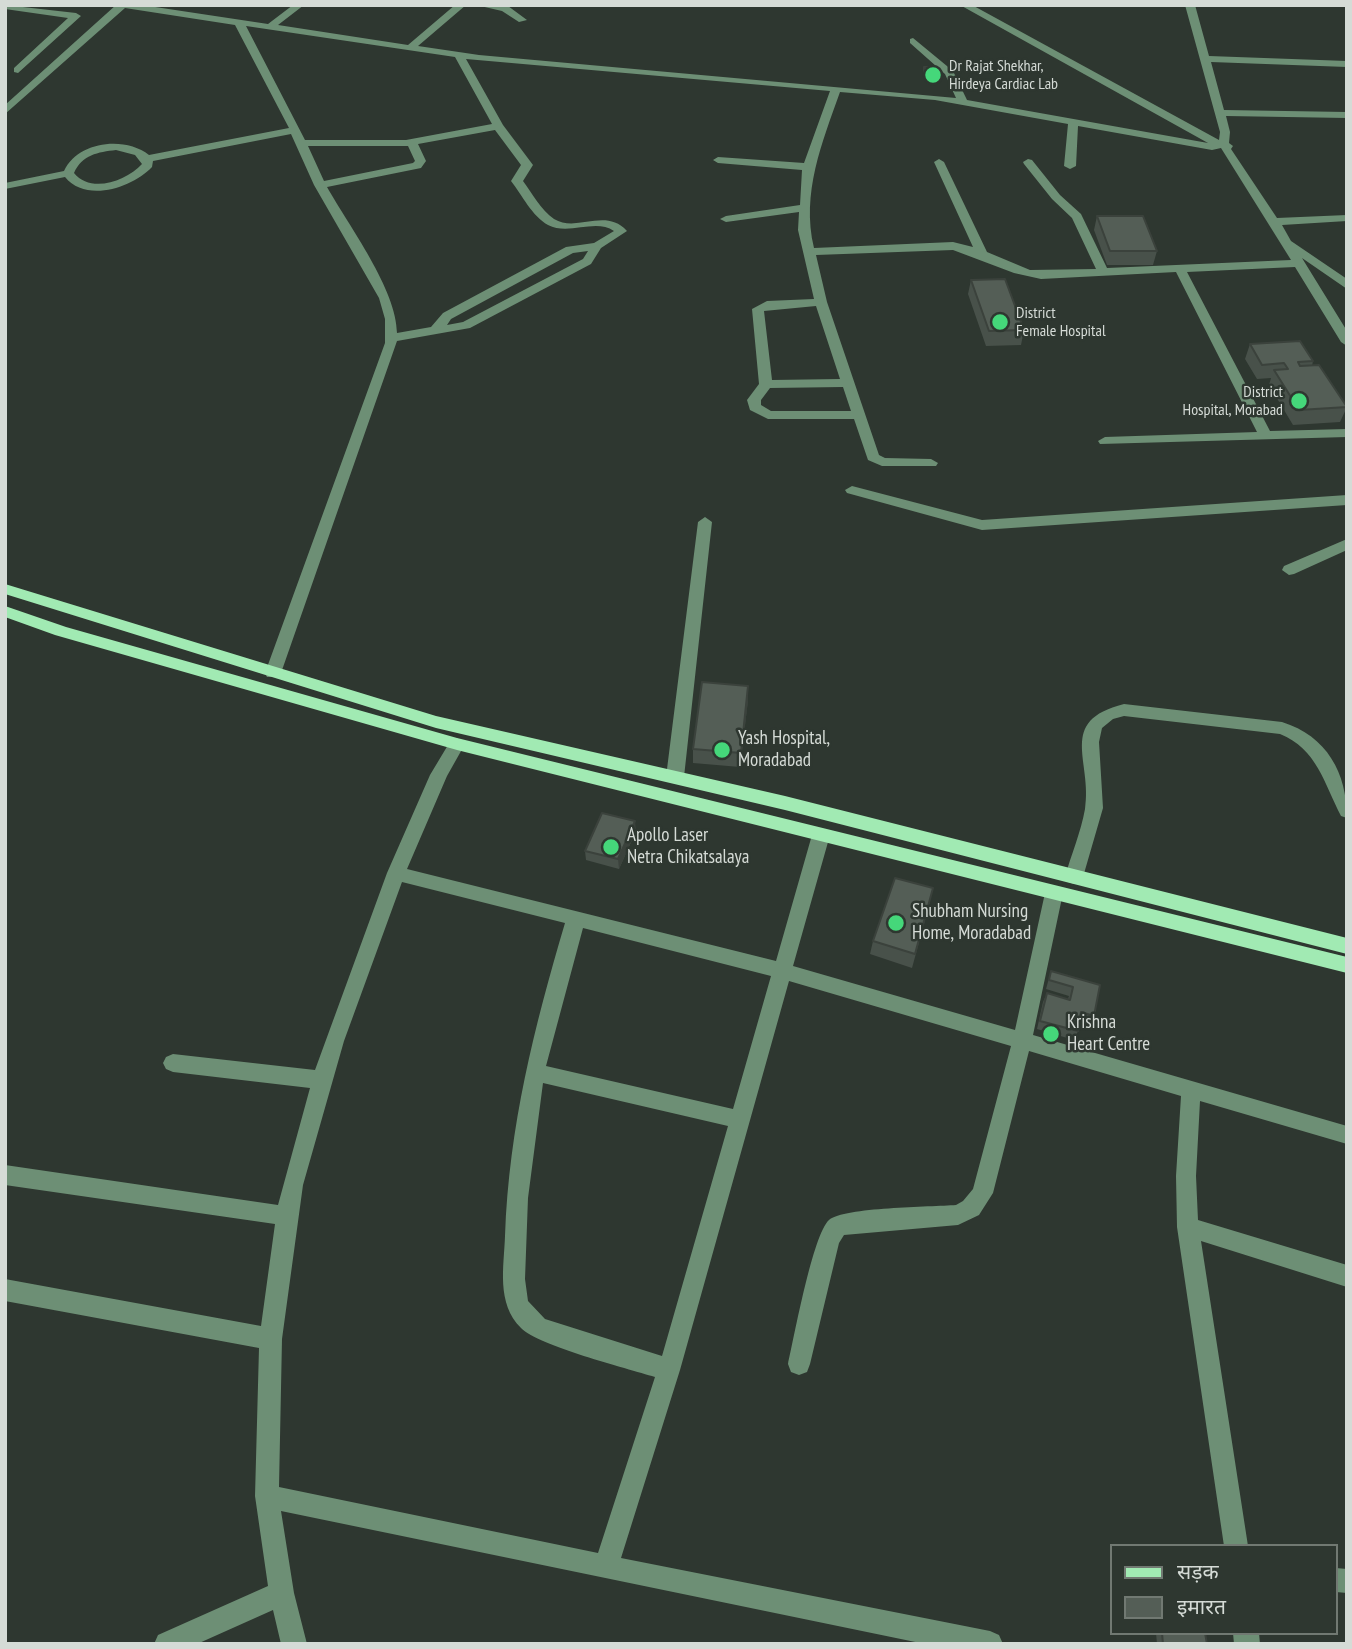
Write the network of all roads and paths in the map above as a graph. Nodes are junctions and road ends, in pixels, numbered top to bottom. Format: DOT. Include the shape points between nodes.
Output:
graph roads {
  1 [pos="122,5"];
  2 [pos="299,5"];
  3 [pos="461,5"];
  4 [pos="481,5"];
  5 [pos="965,5"];
  6 [pos="1189,5"];
  7 [pos="5,6"];
  8 [pos="522,20"];
  9 [pos="239,23"];
  10 [pos="270,27"];
  11 [pos="913,41"];
  12 [pos="411,47"];
  13 [pos="459,55"];
  14 [pos="1205,59"];
  15 [pos="1347,64"];
  16 [pos="5,69"];
  17 [pos="18,70"];
  18 [pos="47,73"];
  19 [pos="836,89"];
  20 [pos="963,102"];
  21 [pos="5,111"];
  22 [pos="1220,113"];
  23 [pos="1347,115"];
  24 [pos="1073,122"];
  25 [pos="498,126"];
  26 [pos="298,137"];
  27 [pos="411,142"];
  28 [pos="1219,145"];
  29 [pos="147,159"];
  30 [pos="718,160"];
  31 [pos="1028,162"];
  32 [pos="939,163"];
  33 [pos="1070,166"];
  34 [pos="808,167"];
  35 [pos="68,173"];
  36 [pos="5,186"];
  37 [pos="320,186"];
  38 [pos="804,208"];
  39 [pos="766,214"];
  40 [pos="1347,218"];
  41 [pos="726,219"];
  42 [pos="1274,222"];
  43 [pos="804,230"];
  44 [pos="1284,240"];
  45 [pos="808,252"];
  46 [pos="982,254"];
  47 [pos="1298,263"];
  48 [pos="1180,269"];
  49 [pos="1103,272"];
  50 [pos="1347,285"];
  51 [pos="821,302"];
  52 [pos="391,338"];
  53 [pos="1347,342"];
  54 [pos="849,383"];
  55 [pos="766,384"];
  56 [pos="858,415"];
  57 [pos="1347,433"];
  58 [pos="1265,435"];
  59 [pos="1105,440"];
  60 [pos="931,463"];
  61 [pos="852,490"];
  62 [pos="1347,500"];
  63 [pos="705,522"];
  64 [pos="1347,544"];
  65 [pos="1289,570"];
  66 [pos="5,589"];
  67 [pos="5,611"];
  68 [pos="273,673"];
  69 [pos="457,744"];
  70 [pos="675,778"];
  71 [pos="1347,811"];
  72 [pos="821,835"];
  73 [pos="396,873"];
  74 [pos="1074,877"];
  75 [pos="1054,893"];
  76 [pos="576,919"];
  77 [pos="1347,946"];
  78 [pos="1347,965"];
  79 [pos="783,971"];
  80 [pos="1022,1042"];
  81 [pos="173,1063"];
  82 [pos="534,1072"];
  83 [pos="321,1080"];
  84 [pos="1191,1091"];
  85 [pos="741,1120"];
  86 [pos="1347,1135"];
  87 [pos="5,1175"];
  88 [pos="286,1216"];
  89 [pos="1188,1227"];
  90 [pos="1347,1276"];
  91 [pos="5,1290"];
  92 [pos="271,1339"];
  93 [pos="799,1364"];
  94 [pos="669,1370"];
  95 [pos="267,1496"];
  96 [pos="1236,1544"];
  97 [pos="606,1567"];
  98 [pos="281,1593"];
  99 [pos="167,1644"];
  100 [pos="295,1644"];
  101 [pos="989,1644"];
  1 -- 9 [label="street"];
  1 -- 18 [label="street"];
  2 -- 10 [label="street"];
  3 -- 12 [label="street"];
  4 -- 8 [label="street" via="505,8"];
  5 -- 28 [label="street"];
  6 -- 14 [label="street"];
  7 -- 17 [label="street" via="76,16"];
  9 -- 10 [label="street"];
  9 -- 26 [label="street"];
  10 -- 12 [label="street"];
  11 -- 20 [label="street" via="949,73"];
  12 -- 13 [label="street"];
  13 -- 19 [label="street"];
  13 -- 25 [label="street"];
  14 -- 15 [label="street"];
  14 -- 22 [label="street"];
  16 -- 17 [label="street"];
  17 -- 18 [label="street"];
  18 -- 21 [label="street"];
  19 -- 20 [label="street"];
  19 -- 34 [label="street"];
  20 -- 24 [label="street"];
  22 -- 23 [label="street"];
  22 -- 28 [label="street" via="1225,132"];
  24 -- 28 [label="street"];
  24 -- 33 [label="street"];
  25 -- 27 [label="street"];
  25 -- 52 [label="street" via="527,165 517,181 550,221 560,225 604,223 619,228 620,234 597,246 587,261 466,325"];
  26 -- 27 [label="street"];
  26 -- 29 [label="street"];
  26 -- 37 [label="street"];
  27 -- 37 [label="street" via="421,162 417,166"];
  28 -- 42 [label="street"];
  29 -- 35 [label="street" via="124,148 99,150 77,158"];
  29 -- 35 [label="street" via="148,165 135,177 110,185 84,185"];
  30 -- 34 [label="street"];
  31 -- 49 [label="street" via="1077,216"];
  32 -- 46 [label="street"];
  34 -- 38 [label="street"];
  35 -- 36 [label="street"];
  37 -- 52 [label="street" via="385,298"];
  38 -- 39 [label="street"];
  38 -- 43 [label="street"];
  39 -- 41 [label="street"];
  39 -- 43 [label="street"];
  40 -- 42 [label="street"];
  42 -- 44 [label="street"];
  43 -- 45 [label="street"];
  44 -- 47 [label="street"];
  44 -- 50 [label="street"];
  45 -- 46 [label="street" via="953,246"];
  45 -- 51 [label="street"];
  46 -- 49 [label="street" via="1026,274"];
  47 -- 48 [label="street"];
  47 -- 53 [label="street"];
  48 -- 49 [label="street"];
  48 -- 58 [label="street"];
  51 -- 54 [label="street"];
  51 -- 55 [label="street" via="758,309"];
  52 -- 68 [label="street"];
  54 -- 55 [label="street"];
  54 -- 56 [label="street"];
  55 -- 56 [label="street" via="754,400 755,407 768,415"];
  56 -- 60 [label="street" via="877,461"];
  57 -- 58 [label="street"];
  58 -- 59 [label="street"];
  61 -- 62 [label="street" via="982,525"];
  63 -- 70 [label="street"];
  64 -- 65 [label="street"];
  66 -- 68 [label="main road"];
  67 -- 69 [label="main road"];
  68 -- 70 [label="main road" via="436,722"];
  69 -- 72 [label="main road"];
  69 -- 73 [label="street"];
  70 -- 74 [label="main road"];
  71 -- 74 [label="street" via="1322,756 1299,733 1124,710 1108,714 1094,725 1094,808"];
  72 -- 75 [label="main road"];
  72 -- 79 [label="street"];
  73 -- 76 [label="street"];
  73 -- 83 [label="street"];
  74 -- 77 [label="main road"];
  75 -- 78 [label="main road"];
  75 -- 80 [label="street"];
  76 -- 79 [label="street"];
  76 -- 82 [label="street"];
  79 -- 80 [label="street"];
  79 -- 85 [label="street"];
  80 -- 84 [label="street"];
  80 -- 93 [label="street" via="982,1194 958,1215 846,1223 836,1228 829,1240"];
  81 -- 83 [label="street"];
  82 -- 85 [label="street"];
  82 -- 94 [label="street" via="516,1185 515,1297 524,1316 538,1328"];
  83 -- 88 [label="street"];
  84 -- 86 [label="street"];
  84 -- 89 [label="street"];
  85 -- 94 [label="street"];
  87 -- 88 [label="street"];
  88 -- 92 [label="street"];
  89 -- 90 [label="street"];
  89 -- 96 [label="street"];
  91 -- 92 [label="street"];
  92 -- 95 [label="street"];
  94 -- 97 [label="street"];
  95 -- 97 [label="street"];
  95 -- 98 [label="street"];
  97 -- 101 [label="street"];
  98 -- 99 [label="street"];
  98 -- 100 [label="street"];
}
